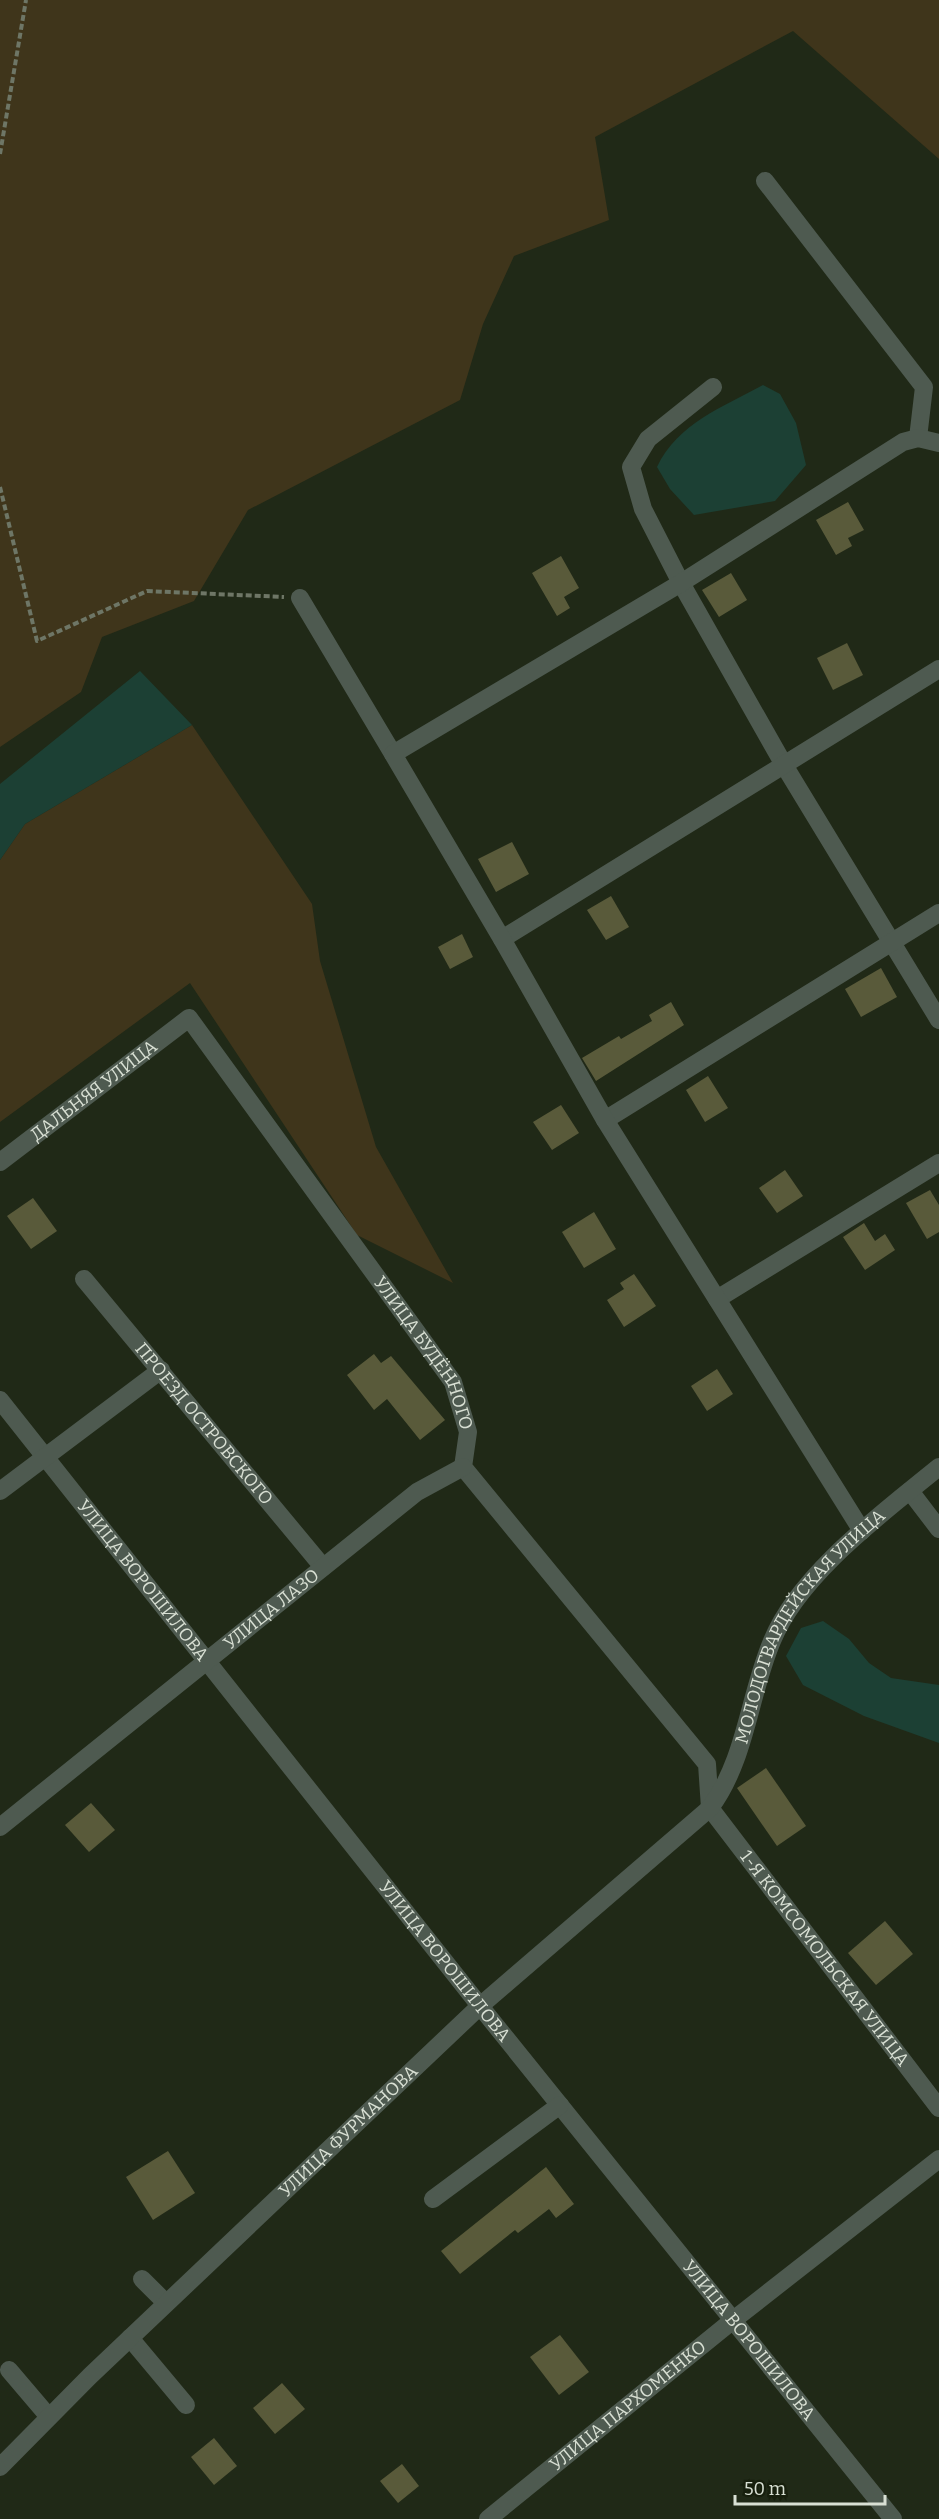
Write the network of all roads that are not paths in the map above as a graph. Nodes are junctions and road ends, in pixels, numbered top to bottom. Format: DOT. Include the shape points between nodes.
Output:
graph roads {
  1 [pos="765,181"];
  2 [pos="714,387"];
  3 [pos="918,438"];
  4 [pos="939,443"];
  5 [pos="681,583"];
  6 [pos="300,598"];
  7 [pos="939,669"];
  8 [pos="393,754"];
  9 [pos="783,765"];
  10 [pos="939,913"];
  11 [pos="502,939"];
  12 [pos="892,942"];
  13 [pos="189,1018"];
  14 [pos="939,1020"];
  15 [pos="605,1120"];
  16 [pos="0,1162"];
  17 [pos="939,1163"];
  18 [pos="84,1279"];
  19 [pos="717,1299"];
  20 [pos="160,1370"];
  21 [pos="0,1400"];
  22 [pos="44,1457"];
  23 [pos="463,1467"];
  24 [pos="939,1467"];
  25 [pos="0,1491"];
  26 [pos="910,1491"];
  27 [pos="939,1529"];
  28 [pos="862,1531"];
  29 [pos="323,1567"];
  30 [pos="206,1662"];
  31 [pos="710,1808"];
  32 [pos="0,1827"];
  33 [pos="480,2006"];
  34 [pos="560,2105"];
  35 [pos="939,2108"];
  36 [pos="939,2159"];
  37 [pos="433,2199"];
  38 [pos="142,2279"];
  39 [pos="166,2303"];
  40 [pos="732,2321"];
  41 [pos="130,2338"];
  42 [pos="9,2370"];
  43 [pos="186,2406"];
  44 [pos="50,2417"];
  45 [pos="0,2467"];
  46 [pos="488,2519"];
  47 [pos="892,2519"];
  1 -- 3 [label="street" via="924,387"];
  2 -- 5 [label="street" via="648,439 632,467 643,509"];
  3 -- 4 [label="street"];
  3 -- 5 [label="street" via="903,442"];
  5 -- 8 [label="street"];
  5 -- 9 [label="street"];
  6 -- 8 [label="street"];
  7 -- 9 [label="street"];
  8 -- 11 [label="street"];
  9 -- 11 [label="street"];
  9 -- 12 [label="street"];
  10 -- 12 [label="street"];
  11 -- 15 [label="street"];
  12 -- 14 [label="street"];
  12 -- 15 [label="street"];
  13 -- 16 [label="street, ДАЛЬНЯЯ УЛИЦА"];
  13 -- 23 [label="street, УЛИЦА БУДЁННОГО" via="453,1382 468,1432"];
  15 -- 19 [label="street"];
  17 -- 19 [label="street"];
  18 -- 20 [label="street, ПРОЕЗД ОСТРОВСКОГО"];
  19 -- 28 [label="street"];
  20 -- 22 [label="street"];
  20 -- 29 [label="street, ПРОЕЗД ОСТРОВСКОГО"];
  21 -- 22 [label="street, УЛИЦА ВОРОШИЛОВА"];
  22 -- 25 [label="street"];
  22 -- 30 [label="street, УЛИЦА ВОРОШИЛОВА"];
  23 -- 29 [label="street, УЛИЦА ЛАЗО" via="417,1492"];
  23 -- 31 [label="street" via="707,1764"];
  24 -- 26 [label="street, МОЛОДОГВАРДЕЙСКАЯ УЛИЦА"];
  26 -- 27 [label="street"];
  26 -- 28 [label="street, МОЛОДОГВАРДЕЙСКАЯ УЛИЦА"];
  28 -- 31 [label="street, МОЛОДОГВАРДЕЙСКАЯ УЛИЦА" via="795,1601 772,1640 731,1774"];
  29 -- 30 [label="street, УЛИЦА ЛАЗО"];
  30 -- 32 [label="street, УЛИЦА ЛАЗО"];
  30 -- 33 [label="street, УЛИЦА ВОРОШИЛОВА"];
  31 -- 33 [label="street, УЛИЦА ФУРМАНОВА"];
  31 -- 35 [label="street, 1-Я КОМСОМОЛЬСКАЯ УЛИЦА"];
  33 -- 34 [label="street, УЛИЦА ВОРОШИЛОВА"];
  33 -- 39 [label="street, УЛИЦА ФУРМАНОВА"];
  34 -- 37 [label="street"];
  34 -- 40 [label="street, УЛИЦА ВОРОШИЛОВА"];
  36 -- 40 [label="street, УЛИЦА ПАРХОМЕНКО"];
  38 -- 39 [label="street"];
  39 -- 41 [label="street, УЛИЦА ФУРМАНОВА"];
  40 -- 46 [label="street, УЛИЦА ПАРХОМЕНКО"];
  40 -- 47 [label="street, УЛИЦА ВОРОШИЛОВА"];
  41 -- 43 [label="street"];
  41 -- 44 [label="street, УЛИЦА ФУРМАНОВА"];
  42 -- 44 [label="street"];
  44 -- 45 [label="street, УЛИЦА ФУРМАНОВА"];
}
